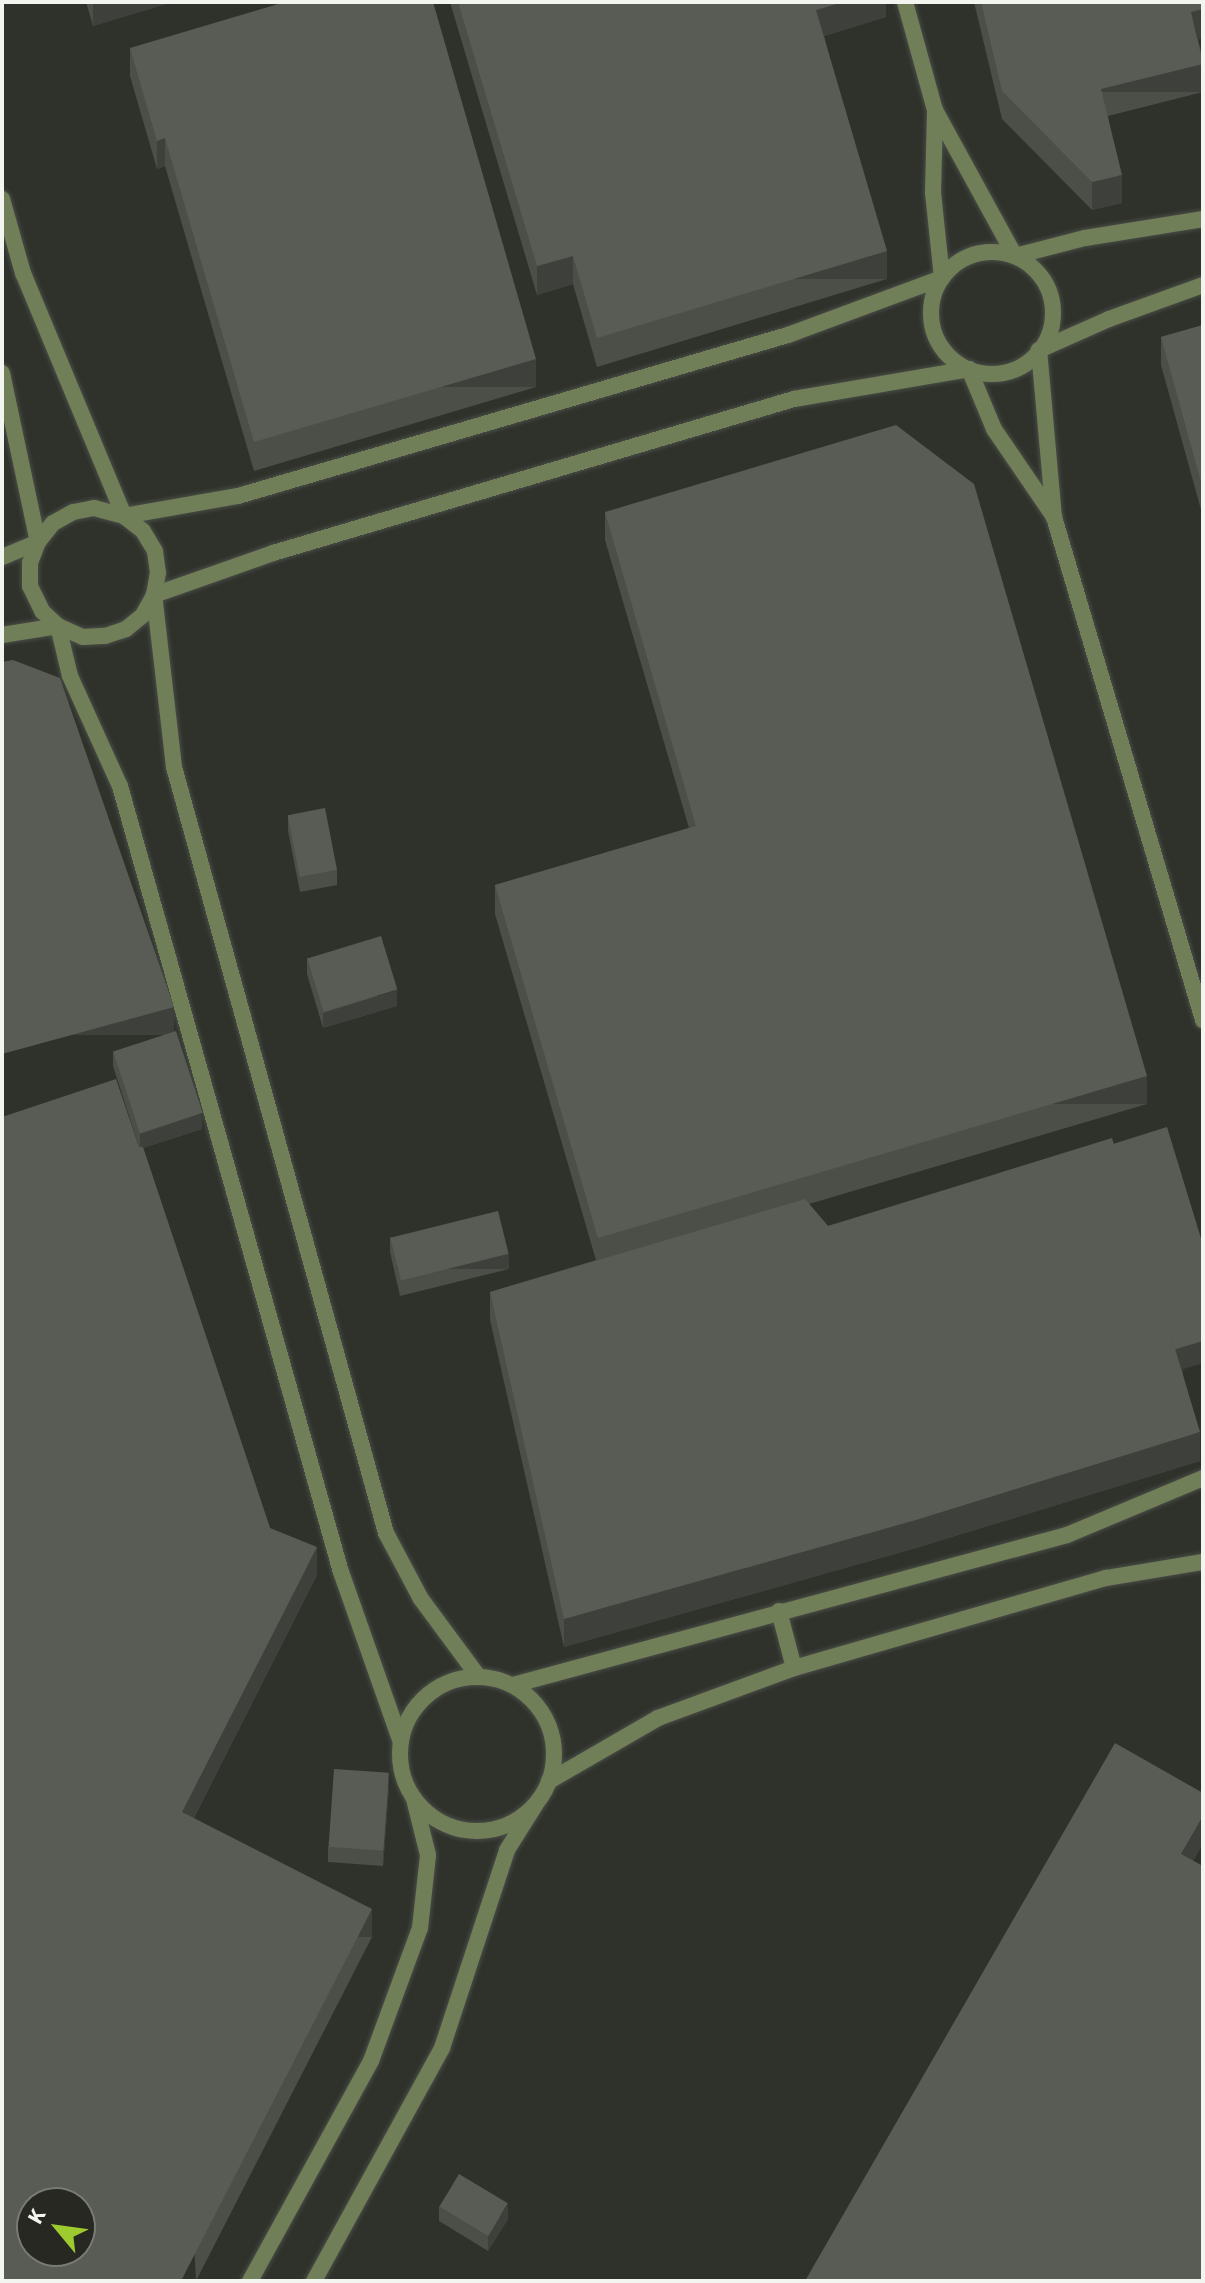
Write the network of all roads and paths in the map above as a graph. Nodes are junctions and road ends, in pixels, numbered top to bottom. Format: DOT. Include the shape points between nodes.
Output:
graph roads {
  1 [pos="905,2"];
  2 [pos="935,110"];
  3 [pos="2,199"];
  4 [pos="1203,219"];
  5 [pos="6,231"];
  6 [pos="1015,256"];
  7 [pos="942,278"];
  8 [pos="1203,285"];
  9 [pos="1039,350"];
  10 [pos="969,369"];
  11 [pos="2,373"];
  12 [pos="124,516"];
  13 [pos="1054,517"];
  14 [pos="38,542"];
  15 [pos="2,557"];
  16 [pos="154,595"];
  17 [pos="58,626"];
  18 [pos="2,635"];
  19 [pos="1203,1020"];
  20 [pos="1203,1478"];
  21 [pos="1203,1562"];
  22 [pos="779,1611"];
  23 [pos="794,1668"];
  24 [pos="478,1676"];
  25 [pos="513,1685"];
  26 [pos="401,1742"];
  27 [pos="549,1781"];
  28 [pos="414,1799"];
  29 [pos="536,1804"];
  30 [pos="250,2281"];
  31 [pos="314,2281"];
  1 -- 2 [label="street"];
  2 -- 6 [label="street"];
  2 -- 7 [label="street" via="933,193"];
  3 -- 5 [label="street"];
  4 -- 6 [label="street" via="1085,238"];
  5 -- 12 [label="street"];
  6 -- 7 [label="street" via="987,252 966,257"];
  6 -- 9 [label="street" via="1045,282 1052,302 1048,336"];
  7 -- 10 [label="street" via="931,308 933,330 942,349"];
  7 -- 12 [label="street" via="788,335 269,487"];
  8 -- 9 [label="street"];
  9 -- 10 [label="street" via="1024,365 1005,372"];
  9 -- 13 [label="street"];
  10 -- 13 [label="street" via="994,429"];
  10 -- 16 [label="street" via="794,399 273,553"];
  11 -- 14 [label="street"];
  12 -- 14 [label="street" via="94,508 73,512 53,523"];
  12 -- 16 [label="street" via="143,531 155,551"];
  13 -- 19 [label="street"];
  14 -- 15 [label="street"];
  14 -- 17 [label="street" via="30,563 30,586 42,611"];
  16 -- 17 [label="street" via="143,615 126,629 105,636 83,637"];
  16 -- 24 [label="street" via="174,767 386,1533 421,1599"];
  17 -- 18 [label="street"];
  17 -- 26 [label="street" via="70,676 120,786 341,1572"];
  20 -- 22 [label="street" via="1067,1535"];
  21 -- 23 [label="street" via="1106,1578"];
  22 -- 23 [label="street"];
  22 -- 25 [label="street"];
  23 -- 27 [label="street" via="658,1718"];
  24 -- 25 [label="street"];
  24 -- 26 [label="street" via="451,1681 428,1694 410,1716"];
  25 -- 27 [label="street" via="537,1704 550,1728 554,1754"];
  26 -- 28 [label="street" via="401,1769"];
  27 -- 29 [label="street"];
  28 -- 29 [label="street" via="433,1818 464,1830 491,1830 515,1821"];
  28 -- 30 [label="street" via="428,1855 420,1928 371,2061"];
  29 -- 31 [label="street" via="507,1850 442,2048"];
}
